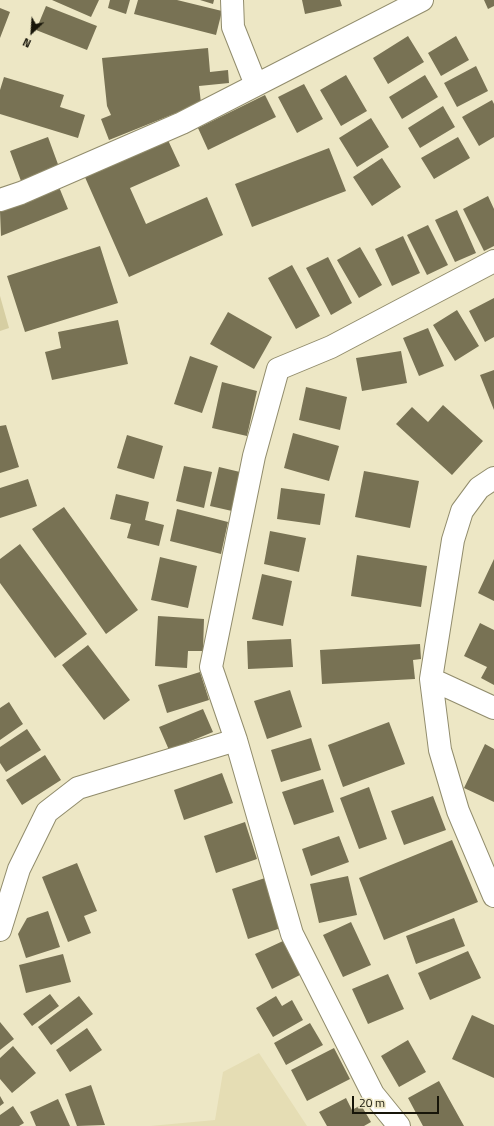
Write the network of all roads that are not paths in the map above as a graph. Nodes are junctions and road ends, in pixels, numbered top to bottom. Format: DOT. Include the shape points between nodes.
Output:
graph roads {
  1 [pos="232,0"];
  2 [pos="422,0"];
  3 [pos="256,85"];
  4 [pos="0,200"];
  5 [pos="494,261"];
  6 [pos="489,488"];
  7 [pos="431,679"];
  8 [pos="494,708"];
  9 [pos="236,740"];
  10 [pos="494,896"];
  11 [pos="0,930"];
  12 [pos="399,1126"];
  1 -- 3 [label="street" via="233,27"];
  2 -- 3 [label="street"];
  3 -- 4 [label="street" via="182,123 21,194"];
  5 -- 9 [label="street" via="331,347 278,369 254,456 211,667"];
  6 -- 7 [label="street" via="462,511 453,540"];
  7 -- 8 [label="street"];
  7 -- 10 [label="street" via="440,750 458,811"];
  9 -- 11 [label="street" via="78,788 47,812 19,869"];
  9 -- 12 [label="street" via="292,934 373,1094"];
}
